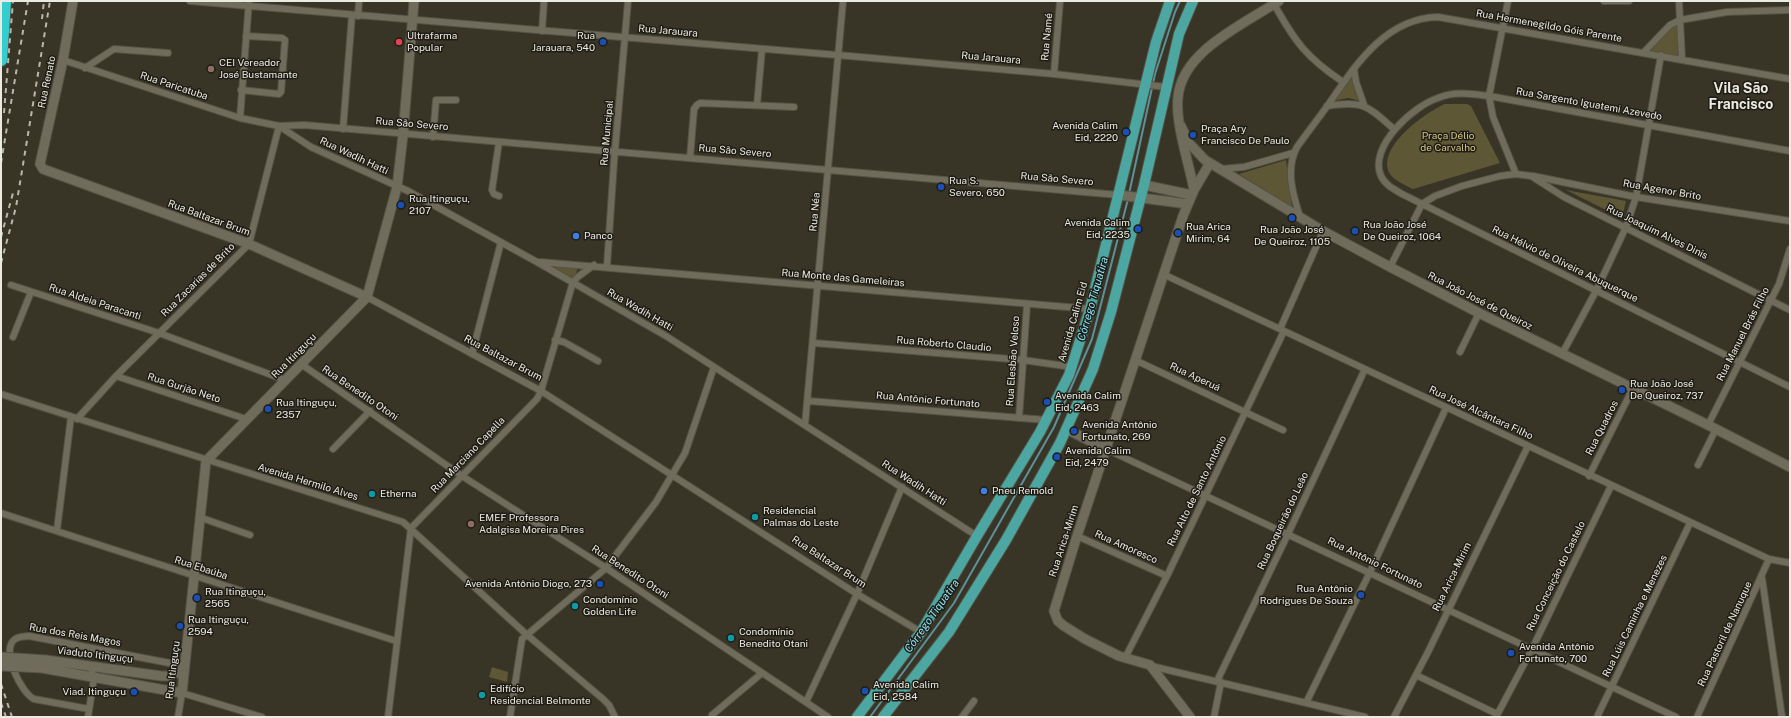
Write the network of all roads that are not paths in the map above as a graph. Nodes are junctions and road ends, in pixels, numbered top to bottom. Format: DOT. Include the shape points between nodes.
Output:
graph roads {
  1 [pos="5,1"];
  2 [pos="73,1"];
  3 [pos="190,1"];
  4 [pos="359,1"];
  5 [pos="414,1"];
  6 [pos="544,1"];
  7 [pos="628,1"];
  8 [pos="843,1"];
  9 [pos="1060,1"];
  10 [pos="1170,1"];
  11 [pos="1193,1"];
  12 [pos="1508,1"];
  13 [pos="1604,1"];
  14 [pos="1629,1"];
  15 [pos="1679,1"];
  16 [pos="1276,3"];
  17 [pos="249,4"];
  18 [pos="1790,10"];
  19 [pos="355,15"];
  20 [pos="412,20"];
  21 [pos="1680,20"];
  22 [pos="1502,27"];
  23 [pos="542,31"];
  24 [pos="246,36"];
  25 [pos="625,38"];
  26 [pos="762,49"];
  27 [pos="1644,52"];
  28 [pos="168,53"];
  29 [pos="838,55"];
  30 [pos="1661,55"];
  31 [pos="1682,59"];
  32 [pos="1,60"];
  33 [pos="63,60"];
  34 [pos="85,68"];
  35 [pos="1354,69"];
  36 [pos="1054,74"];
  37 [pos="1790,79"];
  38 [pos="1343,82"];
  39 [pos="1145,83"];
  40 [pos="1166,87"];
  41 [pos="242,90"];
  42 [pos="1490,96"];
  43 [pos="456,100"];
  44 [pos="757,105"];
  45 [pos="1364,105"];
  46 [pos="1327,106"];
  47 [pos="794,107"];
  48 [pos="240,118"];
  49 [pos="1650,125"];
  50 [pos="279,126"];
  51 [pos="1181,126"];
  52 [pos="343,129"];
  53 [pos="1394,129"];
  54 [pos="403,135"];
  55 [pos="433,137"];
  56 [pos="499,142"];
  57 [pos="1790,151"];
  58 [pos="615,152"];
  59 [pos="1293,153"];
  60 [pos="690,158"];
  61 [pos="1210,163"];
  62 [pos="41,167"];
  63 [pos="1219,169"];
  64 [pos="828,170"];
  65 [pos="1516,174"];
  66 [pos="1532,176"];
  67 [pos="1144,185"];
  68 [pos="397,187"];
  69 [pos="499,196"];
  70 [pos="1129,196"];
  71 [pos="1191,196"];
  72 [pos="1636,197"];
  73 [pos="1422,204"];
  74 [pos="1300,216"];
  75 [pos="1790,221"];
  76 [pos="1626,227"];
  77 [pos="1323,230"];
  78 [pos="500,242"];
  79 [pos="249,244"];
  80 [pos="1790,249"];
  81 [pos="537,262"];
  82 [pos="594,265"];
  83 [pos="607,266"];
  84 [pos="1390,267"];
  85 [pos="1165,275"];
  86 [pos="573,282"];
  87 [pos="11,286"];
  88 [pos="819,286"];
  89 [pos="1596,291"];
  90 [pos="32,292"];
  91 [pos="367,297"];
  92 [pos="1771,301"];
  93 [pos="1027,305"];
  94 [pos="1090,310"];
  95 [pos="1790,310"];
  96 [pos="1479,313"];
  97 [pos="1282,330"];
  98 [pos="160,333"];
  99 [pos="13,337"];
  100 [pos="555,340"];
  101 [pos="814,343"];
  102 [pos="1460,352"];
  103 [pos="472,354"];
  104 [pos="1562,354"];
  105 [pos="1023,360"];
  106 [pos="1135,360"];
  107 [pos="598,361"];
  108 [pos="1740,362"];
  109 [pos="301,364"];
  110 [pos="714,367"];
  111 [pos="1072,367"];
  112 [pos="1365,369"];
  113 [pos="116,376"];
  114 [pos="285,380"];
  115 [pos="1633,388"];
  116 [pos="1790,388"];
  117 [pos="541,391"];
  118 [pos="1,394"];
  119 [pos="809,401"];
  120 [pos="1446,408"];
  121 [pos="370,411"];
  122 [pos="1245,412"];
  123 [pos="74,418"];
  124 [pos="1018,418"];
  125 [pos="246,419"];
  126 [pos="1046,420"];
  127 [pos="806,425"];
  128 [pos="1712,427"];
  129 [pos="1066,429"];
  130 [pos="1283,430"];
  131 [pos="1528,446"];
  132 [pos="333,449"];
  133 [pos="1106,449"];
  134 [pos="206,461"];
  135 [pos="1698,465"];
  136 [pos="1790,467"];
  137 [pos="673,475"];
  138 [pos="462,476"];
  139 [pos="1589,476"];
  140 [pos="1611,486"];
  141 [pos="902,487"];
  142 [pos="1206,496"];
  143 [pos="1,513"];
  144 [pos="199,517"];
  145 [pos="1690,523"];
  146 [pos="411,528"];
  147 [pos="57,530"];
  148 [pos="1288,534"];
  149 [pos="250,535"];
  150 [pos="976,536"];
  151 [pos="1077,536"];
  152 [pos="1769,559"];
  153 [pos="1790,563"];
  154 [pos="606,568"];
  155 [pos="1370,572"];
  156 [pos="194,576"];
  157 [pos="1167,576"];
  158 [pos="1762,578"];
  159 [pos="857,594"];
  160 [pos="1447,610"];
  161 [pos="921,632"];
  162 [pos="526,634"];
  163 [pos="396,641"];
  164 [pos="1532,649"];
  165 [pos="1,657"];
  166 [pos="1125,658"];
  167 [pos="44,664"];
  168 [pos="90,665"];
  169 [pos="1150,665"];
  170 [pos="1,666"];
  171 [pos="185,668"];
  172 [pos="762,672"];
  173 [pos="1416,675"];
  174 [pos="94,678"];
  175 [pos="1219,682"];
  176 [pos="1612,687"];
  177 [pos="182,693"];
  178 [pos="974,701"];
  179 [pos="806,702"];
  180 [pos="1306,703"];
  181 [pos="89,708"];
  182 [pos="712,715"];
  183 [pos="1496,715"];
  184 [pos="88,717"];
  185 [pos="178,717"];
  186 [pos="262,717"];
  187 [pos="388,717"];
  188 [pos="510,717"];
  189 [pos="615,717"];
  190 [pos="828,717"];
  191 [pos="856,717"];
  192 [pos="883,717"];
  193 [pos="962,717"];
  194 [pos="1190,717"];
  195 [pos="1214,717"];
  196 [pos="1365,717"];
  197 [pos="1394,717"];
  198 [pos="1597,717"];
  199 [pos="1676,717"];
  200 [pos="1697,717"];
  201 [pos="1782,717"];
  1 -- 32 [label="highway"];
  2 -- 33 [label="street, Rua Renato"];
  3 -- 17 [label="street, Rua Jarauara"];
  4 -- 19 [label="street"];
  5 -- 20 [label="street, Rua Itinguçu"];
  6 -- 23 [label="street"];
  7 -- 25 [label="street, Rua Municipal"];
  8 -- 29 [label="street, Rua Néa"];
  9 -- 36 [label="street, Rua Namé"];
  10 -- 39 [label="main road, Avenida Calim Eid"];
  11 -- 40 [label="main road, Avenida Calim Eid" via="1179,34"];
  12 -- 22 [label="street"];
  13 -- 14 [label="street"];
  15 -- 21 [label="street"];
  16 -- 38 [label="street" via="1304,52"];
  16 -- 51 [label="street" via="1219,40 1190,65 1181,79 1178,97"];
  17 -- 19 [label="street, Rua Jarauara"];
  17 -- 24 [label="street"];
  18 -- 21 [label="street" via="1734,12"];
  19 -- 20 [label="street, Rua Jarauara"];
  19 -- 52 [label="street"];
  20 -- 23 [label="street, Rua Jarauara"];
  20 -- 54 [label="street, Rua Itinguçu"];
  21 -- 27 [label="street" via="1670,25"];
  21 -- 31 [label="street"];
  22 -- 27 [label="street, Rua Hermenegildo Góis Parente"];
  22 -- 35 [label="street, Rua Hermenegildo Góis Parente" via="1438,17 1419,19 1406,23 1383,37"];
  22 -- 42 [label="street"];
  23 -- 25 [label="street, Rua Jarauara"];
  24 -- 41 [label="street"];
  24 -- 41 [label="street" via="285,40 280,93"];
  25 -- 26 [label="street, Rua Jarauara"];
  25 -- 58 [label="street, Rua Municipal"];
  26 -- 29 [label="street, Rua Jarauara"];
  26 -- 44 [label="street"];
  27 -- 30 [label="street, Rua Hermenegildo Góis Parente"];
  28 -- 34 [label="street" via="114,49"];
  29 -- 36 [label="street, Rua Jarauara"];
  29 -- 64 [label="street, Rua Néa"];
  30 -- 31 [label="street, Rua Hermenegildo Góis Parente"];
  30 -- 49 [label="street"];
  31 -- 37 [label="street, Rua Hermenegildo Góis Parente"];
  33 -- 34 [label="street, Rua Paricatuba"];
  33 -- 62 [label="street, Rua Renato"];
  34 -- 48 [label="street, Rua Paricatuba"];
  35 -- 38 [label="street, Rua Hermenegildo Góis Parente"];
  35 -- 45 [label="street"];
  36 -- 39 [label="street, Rua Jarauara"];
  38 -- 46 [label="street, Rua Hermenegildo Góis Parente"];
  39 -- 40 [label="street, Rua Jarauara"];
  39 -- 70 [label="main road, Avenida Calim Eid"];
  40 -- 67 [label="main road, Avenida Calim Eid"];
  41 -- 48 [label="street"];
  42 -- 49 [label="street, Rua Sargento Iguatemi Azevedo"];
  42 -- 53 [label="street, Rua Sargento Iguatemi Azevedo" via="1457,94 1439,97 1424,105"];
  42 -- 65 [label="street" via="1494,117"];
  43 -- 55 [label="street" via="436,100"];
  44 -- 47 [label="street"];
  44 -- 60 [label="street" via="706,102 696,105"];
  45 -- 46 [label="street"];
  45 -- 53 [label="street"];
  46 -- 59 [label="street, Rua Hermenegildo Góis Parente"];
  48 -- 50 [label="street, Rua Paricatuba"];
  49 -- 57 [label="street, Rua Sargento Iguatemi Azevedo"];
  49 -- 72 [label="street"];
  50 -- 52 [label="street, Rua São Severo" via="304,125"];
  50 -- 68 [label="street, Rua Wadih Hatti" via="311,147"];
  50 -- 79 [label="street, Rua Zacarias de Brito"];
  51 -- 61 [label="street, Rua João José de Queiroz" via="1194,149"];
  51 -- 71 [label="street"];
  52 -- 54 [label="street, Rua São Severo"];
  53 -- 73 [label="street, Rua Hélvio de Oliveira Abuquerque" via="1379,158 1381,176 1393,189"];
  54 -- 55 [label="street, Rua São Severo"];
  54 -- 68 [label="street, Rua Itinguçu"];
  55 -- 56 [label="street, Rua São Severo"];
  56 -- 58 [label="street, Rua São Severo"];
  56 -- 69 [label="street" via="492,190"];
  58 -- 60 [label="street, Rua São Severo"];
  58 -- 83 [label="street, Rua Municipal"];
  59 -- 63 [label="street" via="1244,167"];
  59 -- 74 [label="street" via="1292,186"];
  60 -- 64 [label="street, Rua São Severo"];
  61 -- 63 [label="street, Rua João José de Queiroz"];
  61 -- 71 [label="street, Rua Arica-Mirim"];
  62 -- 79 [label="street, Rua Baltazar Brum"];
  63 -- 74 [label="street, Rua João José de Queiroz"];
  64 -- 70 [label="street, Rua São Severo"];
  64 -- 88 [label="street, Rua Néa"];
  65 -- 66 [label="street, Rua Joaquim Alves Dinis"];
  65 -- 73 [label="street" via="1462,186"];
  66 -- 72 [label="street, Rua Agenor Brito"];
  66 -- 76 [label="street, Rua Joaquim Alves Dinis" via="1564,197"];
  67 -- 70 [label="main road, Avenida Calim Eid"];
  67 -- 71 [label="street"];
  68 -- 78 [label="street, Rua Wadih Hatti"];
  68 -- 91 [label="street, Rua Itinguçu"];
  70 -- 71 [label="street, Rua São Severo"];
  70 -- 94 [label="main road, Avenida Calim Eid"];
  70 -- 129 [label="main road, Avenida Calim Eid" via="1104,336 1093,369"];
  71 -- 85 [label="street, Rua Arica-Mirim"];
  72 -- 75 [label="street, Rua Agenor Brito"];
  72 -- 76 [label="street"];
  73 -- 84 [label="street"];
  73 -- 89 [label="street, Rua Hélvio de Oliveira Abuquerque"];
  74 -- 77 [label="street, Rua João José de Queiroz"];
  76 -- 89 [label="street"];
  76 -- 92 [label="street, Rua Joaquim Alves Dinis"];
  77 -- 84 [label="street, Rua João José de Queiroz"];
  77 -- 97 [label="street, Rua Alto de Santo Antônio"];
  78 -- 81 [label="street, Rua Wadih Hatti"];
  78 -- 103 [label="street"];
  79 -- 91 [label="street, Rua Baltazar Brum"];
  79 -- 98 [label="street, Rua Zacarias de Brito"];
  80 -- 92 [label="street, Rua Manuel Brás Filho" via="1784,274"];
  81 -- 82 [label="street, Rua Monte das Gameleiras"];
  81 -- 86 [label="street, Rua Wadih Hatti"];
  82 -- 83 [label="street, Rua Monte das Gameleiras"];
  82 -- 86 [label="street"];
  83 -- 88 [label="street, Rua Monte das Gameleiras"];
  84 -- 96 [label="street, Rua João José de Queiroz"];
  85 -- 97 [label="street, Rua José Alcântara Filho"];
  85 -- 106 [label="street, Rua Arica-Mirim"];
  86 -- 100 [label="street, Rua Marciano Capella"];
  86 -- 110 [label="street, Rua Wadih Hatti"];
  87 -- 90 [label="street, Rua Aldeia Paracanti"];
  88 -- 93 [label="street, Rua Monte das Gameleiras"];
  88 -- 101 [label="street, Rua Néa"];
  89 -- 104 [label="street"];
  89 -- 108 [label="street, Rua Hélvio de Oliveira Abuquerque"];
  90 -- 98 [label="street, Rua Aldeia Paracanti"];
  90 -- 99 [label="street"];
  91 -- 103 [label="street, Rua Baltazar Brum"];
  91 -- 109 [label="street, Rua Itinguçu"];
  92 -- 95 [label="street, Rua Joaquim Alves Dinis"];
  92 -- 108 [label="street, Rua Manuel Brás Filho"];
  93 -- 94 [label="street, Rua Monte das Gameleiras"];
  93 -- 105 [label="street, Rua Elesbão Veloso"];
  94 -- 111 [label="main road, Avenida Calim Eid"];
  96 -- 102 [label="street"];
  96 -- 104 [label="street, Rua João José de Queiroz"];
  97 -- 112 [label="street, Rua José Alcântara Filho"];
  97 -- 122 [label="street, Rua Alto de Santo Antônio"];
  98 -- 113 [label="street, Rua Zacarias de Brito"];
  98 -- 114 [label="street, Rua Aldeia Paracanti"];
  100 -- 107 [label="street" via="564,342"];
  100 -- 117 [label="street, Rua Marciano Capella"];
  101 -- 105 [label="street, Rua Roberto Claudio"];
  101 -- 119 [label="street, Rua Néa"];
  103 -- 117 [label="street, Rua Baltazar Brum"];
  104 -- 115 [label="street, Rua João José de Queiroz"];
  105 -- 111 [label="street, Rua Roberto Claudio"];
  105 -- 124 [label="street, Rua Elesbão Veloso"];
  106 -- 122 [label="street, Rua Aperuá"];
  106 -- 133 [label="street, Rua Arica-Mirim"];
  108 -- 116 [label="street, Rua Hélvio de Oliveira Abuquerque"];
  108 -- 128 [label="street, Rua Manuel Brás Filho"];
  109 -- 114 [label="street, Rua Itinguçu"];
  109 -- 121 [label="street, Rua Benedito Otoni"];
  110 -- 127 [label="street, Rua Wadih Hatti"];
  110 -- 137 [label="street" via="687,447"];
  111 -- 126 [label="main road, Avenida Calim Eid"];
  112 -- 120 [label="street, Rua José Alcântara Filho"];
  112 -- 148 [label="street, Rua Boqueirão do Leão"];
  113 -- 123 [label="street, Rua Zacarias de Brito"];
  113 -- 125 [label="street, Rua Gurjão Neto"];
  114 -- 125 [label="street, Rua Itinguçu"];
  115 -- 128 [label="street, Rua João José de Queiroz"];
  115 -- 139 [label="street, Rua Quadros"];
  117 -- 137 [label="street, Rua Baltazar Brum"];
  117 -- 138 [label="street, Rua Marciano Capella" via="535,402"];
  118 -- 123 [label="street, Avenida Hermilo Alves"];
  119 -- 124 [label="street, Rua Antônio Fortunato"];
  119 -- 127 [label="street, Rua Néa"];
  120 -- 131 [label="street, Rua José Alcântara Filho"];
  120 -- 155 [label="street"];
  121 -- 132 [label="street"];
  121 -- 138 [label="street, Rua Benedito Otoni"];
  122 -- 130 [label="street, Rua Aperuá"];
  122 -- 142 [label="street, Rua Alto de Santo Antônio"];
  123 -- 134 [label="street, Avenida Hermilo Alves"];
  123 -- 147 [label="street"];
  124 -- 126 [label="street, Rua Antônio Fortunato"];
  125 -- 134 [label="street, Rua Itinguçu"];
  126 -- 150 [label="main road, Avenida Calim Eid"];
  127 -- 141 [label="street, Rua Wadih Hatti"];
  128 -- 135 [label="street, Rua Manuel Brás Filho"];
  128 -- 136 [label="street, Rua João José de Queiroz"];
  129 -- 133 [label="street, Rua Antônio Fortunato"];
  129 -- 192 [label="main road, Avenida Calim Eid" via="1006,540 949,632"];
  131 -- 139 [label="street, Rua José Alcântara Filho"];
  131 -- 160 [label="street, Rua Arica-Mirim"];
  133 -- 142 [label="street, Rua Antônio Fortunato"];
  133 -- 151 [label="street, Rua Arica-Mirim"];
  134 -- 144 [label="street, Rua Itinguçu"];
  134 -- 146 [label="street, Avenida Hermilo Alves" via="401,522"];
  137 -- 154 [label="street"];
  137 -- 159 [label="street, Rua Baltazar Brum"];
  138 -- 146 [label="street, Rua Marciano Capella"];
  138 -- 154 [label="street, Rua Benedito Otoni"];
  139 -- 140 [label="street, Rua José Alcântara Filho"];
  140 -- 145 [label="street, Rua José Alcântara Filho"];
  140 -- 164 [label="street, Rua Conceição do Castelo"];
  141 -- 150 [label="street, Rua Wadih Hatti"];
  141 -- 159 [label="street"];
  142 -- 148 [label="street, Rua Antônio Fortunato"];
  142 -- 157 [label="street, Rua Alto de Santo Antônio"];
  143 -- 147 [label="street, Rua Ebaúba"];
  144 -- 149 [label="street"];
  144 -- 156 [label="street, Rua Itinguçu"];
  145 -- 152 [label="street, Rua José Alcântara Filho"];
  145 -- 176 [label="street, Rua Lúis Caminha e Menezes"];
  146 -- 162 [label="street, Avenida Hermilo Alves"];
  146 -- 163 [label="street"];
  147 -- 156 [label="street, Rua Ebaúba"];
  148 -- 155 [label="street, Rua Antônio Fortunato"];
  148 -- 175 [label="street, Rua Boqueirão do Leão"];
  150 -- 161 [label="main road, Avenida Calim Eid"];
  151 -- 157 [label="street, Rua Amoresco"];
  151 -- 166 [label="street, Rua Arica-Mirim" via="1055,605 1055,616 1064,626 1085,639"];
  152 -- 153 [label="street, Rua José Alcântara Filho"];
  152 -- 158 [label="street, Rua Pastoril de Nanuque"];
  154 -- 162 [label="street"];
  154 -- 172 [label="street, Rua Benedito Otoni"];
  155 -- 160 [label="street, Rua Antônio Fortunato"];
  155 -- 180 [label="street"];
  156 -- 163 [label="street, Rua Ebaúba"];
  156 -- 171 [label="street, Rua Itinguçu"];
  157 -- 166 [label="street, Rua Alto de Santo Antônio"];
  158 -- 200 [label="street, Rua Pastoril de Nanuque"];
  158 -- 201 [label="street"];
  159 -- 161 [label="street, Rua Baltazar Brum"];
  159 -- 179 [label="street"];
  160 -- 164 [label="street, Rua Antônio Fortunato"];
  160 -- 173 [label="street, Rua Arica-Mirim"];
  161 -- 191 [label="main road, Avenida Calim Eid"];
  162 -- 188 [label="street" via="520,645"];
  162 -- 189 [label="street, Avenida Hermilo Alves" via="609,704"];
  163 -- 187 [label="street"];
  164 -- 176 [label="street, Rua Antônio Fortunato"];
  164 -- 183 [label="street, Rua Conceição do Castelo"];
  165 -- 167 [label="street, Viaduto Itinguçu, bridge"];
  166 -- 169 [label="street, Rua Arica-Mirim"];
  167 -- 168 [label="street, Viaduto Itinguçu"];
  167 -- 170 [label="street, Viaduto Itinguçu, bridge"];
  167 -- 174 [label="street, Viaduto Itinguçu"];
  168 -- 171 [label="street, Viaduto Itinguçu" via="165,676"];
  168 -- 174 [label="street"];
  169 -- 175 [label="street, Rua Arica-Mirim"];
  169 -- 194 [label="street"];
  171 -- 177 [label="street, Rua Itinguçu"];
  171 -- 181 [label="street, Rua dos Reis Magos" via="29,636 14,640 8,653 28,697"];
  172 -- 179 [label="street, Rua Benedito Otoni"];
  172 -- 182 [label="street"];
  173 -- 183 [label="street"];
  173 -- 197 [label="street, Rua Arica-Mirim"];
  174 -- 177 [label="street, Viaduto Itinguçu"];
  174 -- 181 [label="street"];
  175 -- 180 [label="street, Rua Arica-Mirim"];
  175 -- 195 [label="street, Rua Boqueirão do Leão"];
  176 -- 198 [label="street, Rua Lúis Caminha e Menezes"];
  176 -- 199 [label="street, Rua Antônio Fortunato"];
  177 -- 185 [label="street, Rua Itinguçu"];
  177 -- 186 [label="street"];
  178 -- 193 [label="street"];
  179 -- 190 [label="street, Rua Benedito Otoni"];
  180 -- 196 [label="street, Rua Arica-Mirim"];
  181 -- 184 [label="street"];
}
